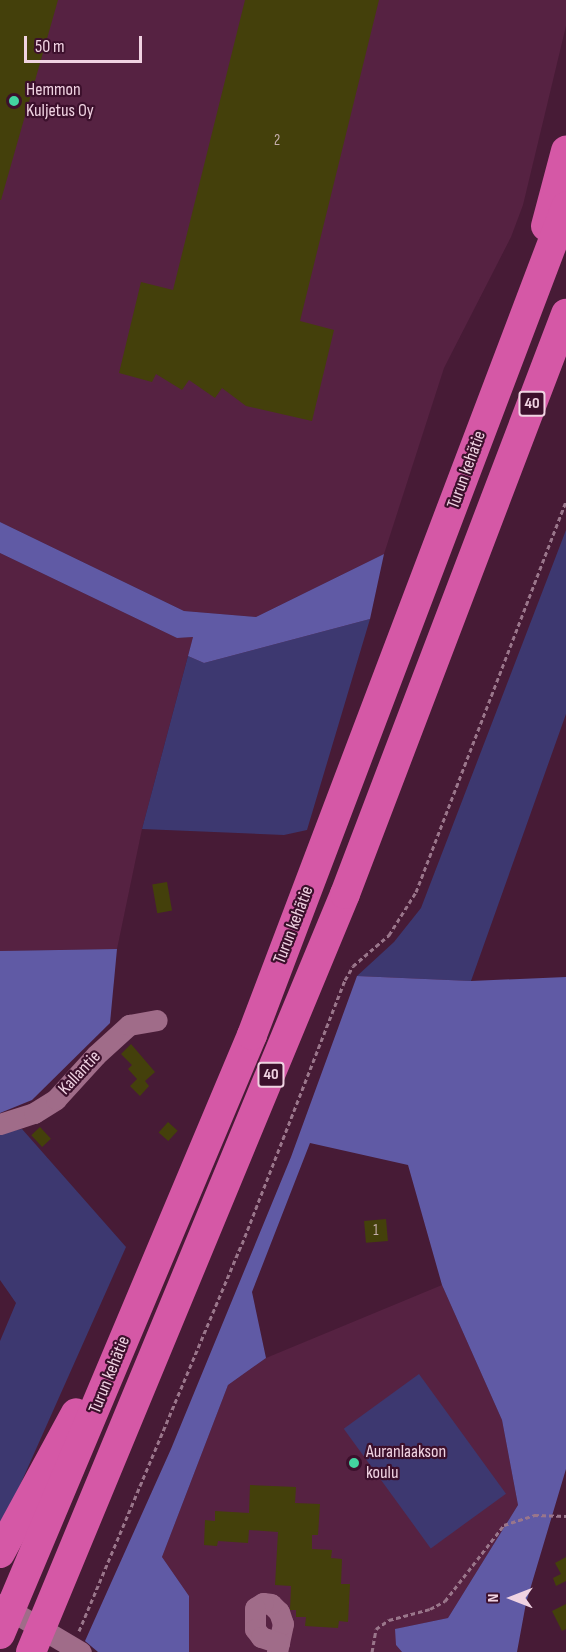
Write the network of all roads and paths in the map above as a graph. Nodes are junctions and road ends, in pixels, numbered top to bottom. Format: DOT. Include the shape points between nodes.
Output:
graph roads {
  1 [pos="566,151"];
  2 [pos="566,207"];
  3 [pos="566,314"];
  4 [pos="522,321"];
  5 [pos="566,348"];
  6 [pos="498,493"];
  7 [pos="566,502"];
  8 [pos="157,1020"];
  9 [pos="0,1124"];
  10 [pos="152,1270"];
  11 [pos="566,1516"];
  12 [pos="0,1553"];
  13 [pos="0,1605"];
  14 [pos="0,1634"];
  15 [pos="79,1644"];
  16 [pos="31,1652"];
  17 [pos="372,1652"];
  1 -- 4 [label="highway"];
  2 -- 4 [label="highway, Turun kehätie / 40"];
  3 -- 6 [label="highway, Turun kehätie / 40"];
  4 -- 10 [label="highway, Turun kehätie / 40" via="252,1035"];
  5 -- 6 [label="highway"];
  6 -- 16 [label="highway, Turun kehätie / 40" via="418,709 310,980"];
  7 -- 15 [label="path" via="416,892 388,935 353,966 345,980 243,1244"];
  8 -- 9 [label="street, Kallantie" via="129,1026 56,1099 34,1113"];
  10 -- 12 [label="highway"];
  10 -- 14 [label="highway, Turun kehätie / 40"];
  11 -- 17 [label="path" via="534,1515 504,1525 445,1601 389,1620 376,1629"];
  13 -- 15 [label="street"];
}
